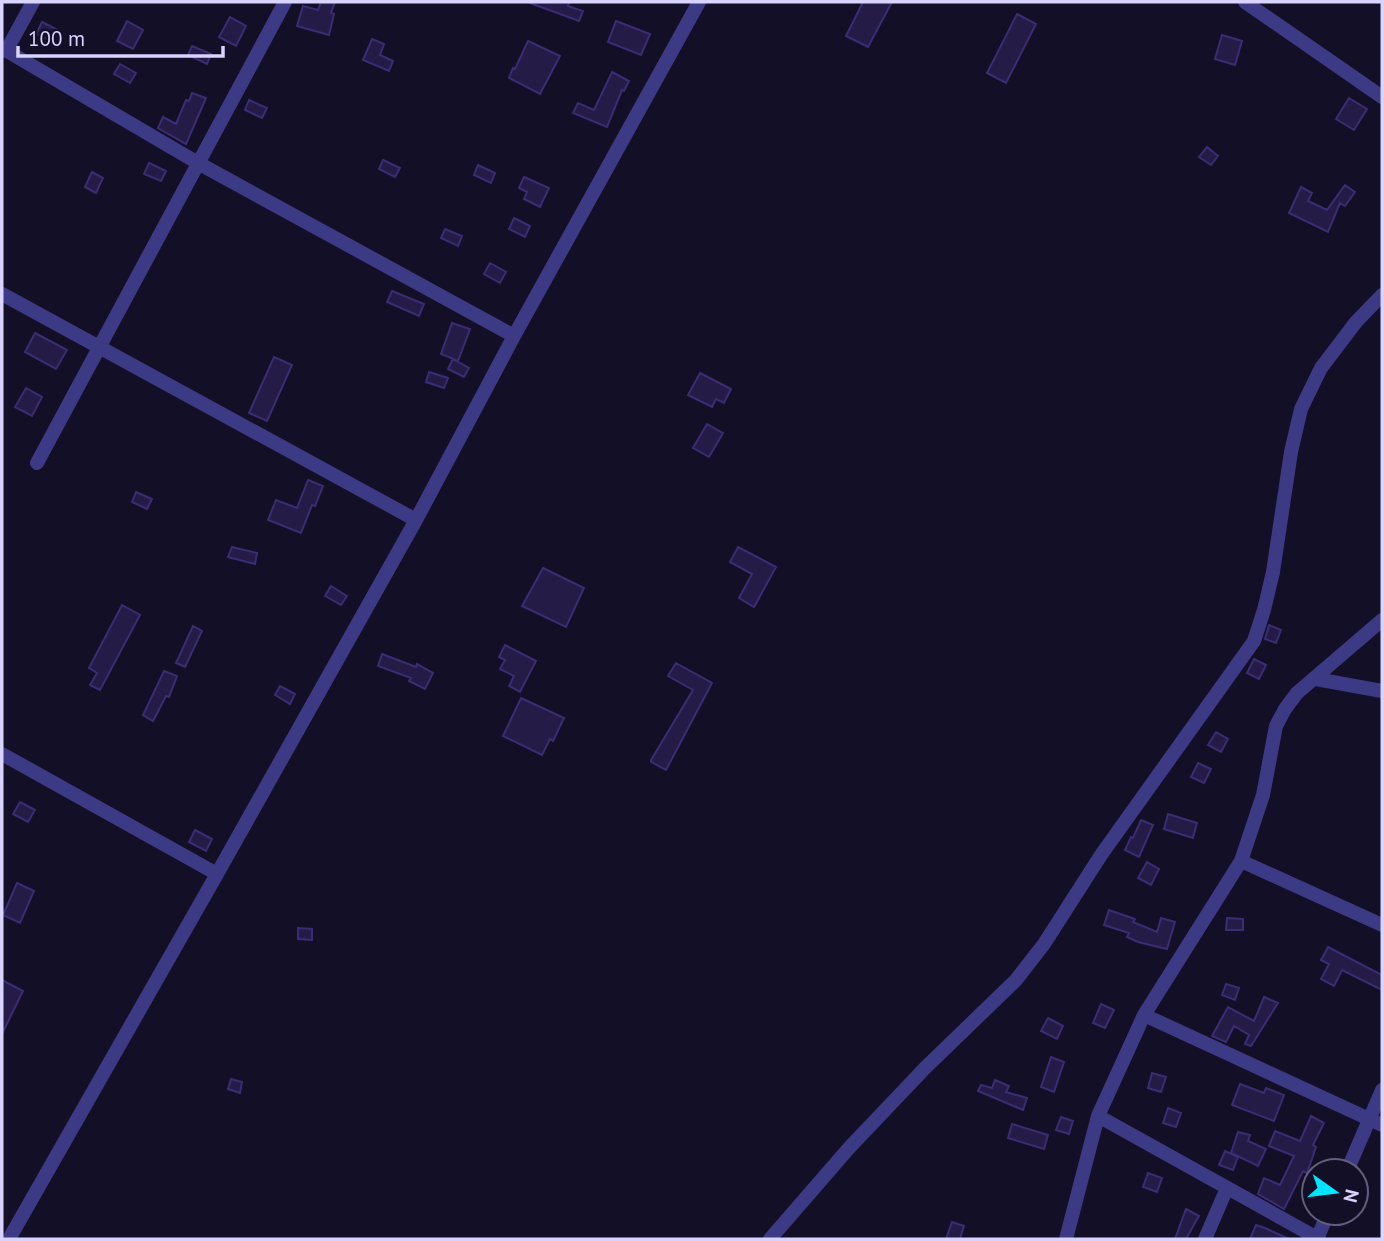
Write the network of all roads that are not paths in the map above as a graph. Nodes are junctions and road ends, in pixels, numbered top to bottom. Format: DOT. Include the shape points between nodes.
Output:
graph roads {
  1 [pos="33,2"];
  2 [pos="285,2"];
  3 [pos="699,2"];
  4 [pos="1245,2"];
  5 [pos="4,50"];
  6 [pos="1382,97"];
  7 [pos="198,163"];
  8 [pos="2,294"];
  9 [pos="1382,295"];
  10 [pos="514,336"];
  11 [pos="100,349"];
  12 [pos="37,463"];
  13 [pos="416,520"];
  14 [pos="1382,621"];
  15 [pos="1316,679"];
  16 [pos="1382,691"];
  17 [pos="2,754"];
  18 [pos="1241,861"];
  19 [pos="218,874"];
  20 [pos="1382,925"];
  21 [pos="1144,1015"];
  22 [pos="1382,1090"];
  23 [pos="1098,1116"];
  24 [pos="1376,1122"];
  25 [pos="1355,1157"];
  26 [pos="1227,1188"];
  27 [pos="9,1239"];
  28 [pos="770,1239"];
  29 [pos="1066,1239"];
  30 [pos="1205,1239"];
  31 [pos="1318,1239"];
  1 -- 5 [label="street"];
  2 -- 7 [label="street"];
  3 -- 10 [label="street"];
  4 -- 6 [label="street"];
  5 -- 7 [label="street"];
  7 -- 10 [label="street"];
  7 -- 11 [label="street"];
  8 -- 11 [label="street"];
  9 -- 28 [label="street" via="1321,368 1301,409 1273,572 1254,641 1016,980 849,1148"];
  10 -- 13 [label="street"];
  11 -- 12 [label="street"];
  11 -- 13 [label="street"];
  13 -- 19 [label="street"];
  14 -- 15 [label="street"];
  15 -- 16 [label="street"];
  15 -- 18 [label="street" via="1297,693 1276,726 1263,794"];
  17 -- 19 [label="street"];
  18 -- 20 [label="street"];
  18 -- 21 [label="street"];
  19 -- 27 [label="street"];
  21 -- 23 [label="street"];
  21 -- 24 [label="street"];
  22 -- 24 [label="street"];
  23 -- 26 [label="street"];
  23 -- 29 [label="street"];
  24 -- 25 [label="street"];
  26 -- 30 [label="street"];
  26 -- 31 [label="street"];
}
